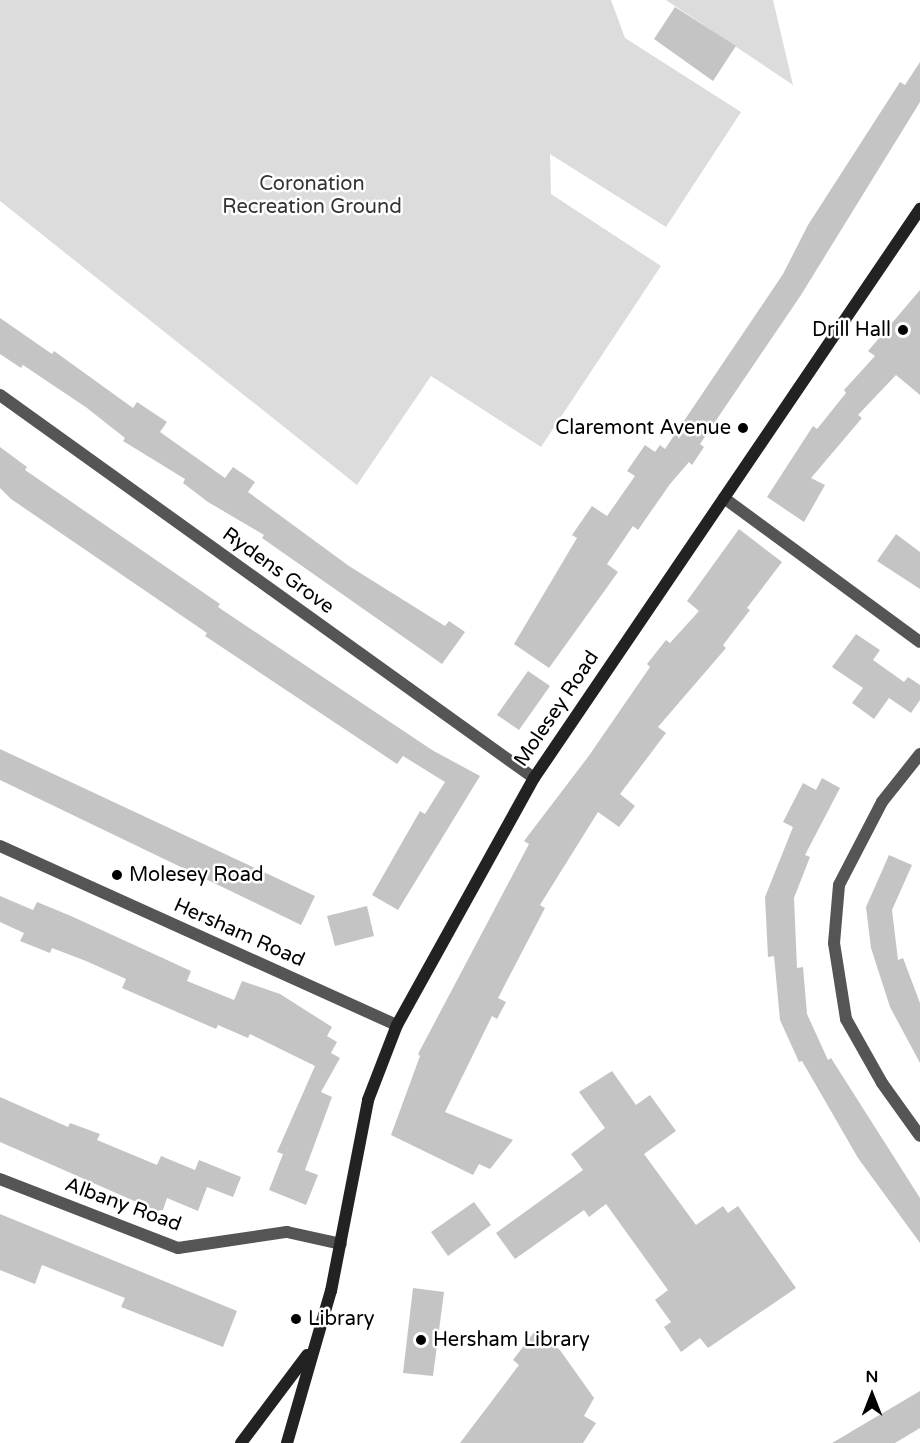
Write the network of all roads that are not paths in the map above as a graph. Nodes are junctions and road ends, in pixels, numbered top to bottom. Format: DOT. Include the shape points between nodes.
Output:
graph roads {
  1 [pos="920,209"];
  2 [pos="0,395"];
  3 [pos="724,498"];
  4 [pos="920,642"];
  5 [pos="920,754"];
  6 [pos="534,778"];
  7 [pos="0,846"];
  8 [pos="397,1025"];
  9 [pos="920,1136"];
  10 [pos="0,1179"];
  11 [pos="341,1244"];
  12 [pos="312,1350"];
  13 [pos="241,1443"];
  14 [pos="287,1443"];
  1 -- 3 [label="street, Molesey Road"];
  2 -- 6 [label="street, Rydens Grove"];
  3 -- 4 [label="street"];
  3 -- 6 [label="street, Molesey Road"];
  5 -- 9 [label="street" via="882,802 839,885 834,943 846,1019 882,1083"];
  6 -- 8 [label="street, Molesey Road"];
  7 -- 8 [label="street, Hersham Road"];
  8 -- 11 [label="street, Molesey Road" via="368,1100"];
  10 -- 11 [label="street, Albany Road" via="178,1248 288,1232"];
  11 -- 12 [label="street, Molesey Road" via="325,1314"];
  12 -- 13 [label="street, Molesey Road"];
  12 -- 14 [label="street, Molesey Road"];
}
